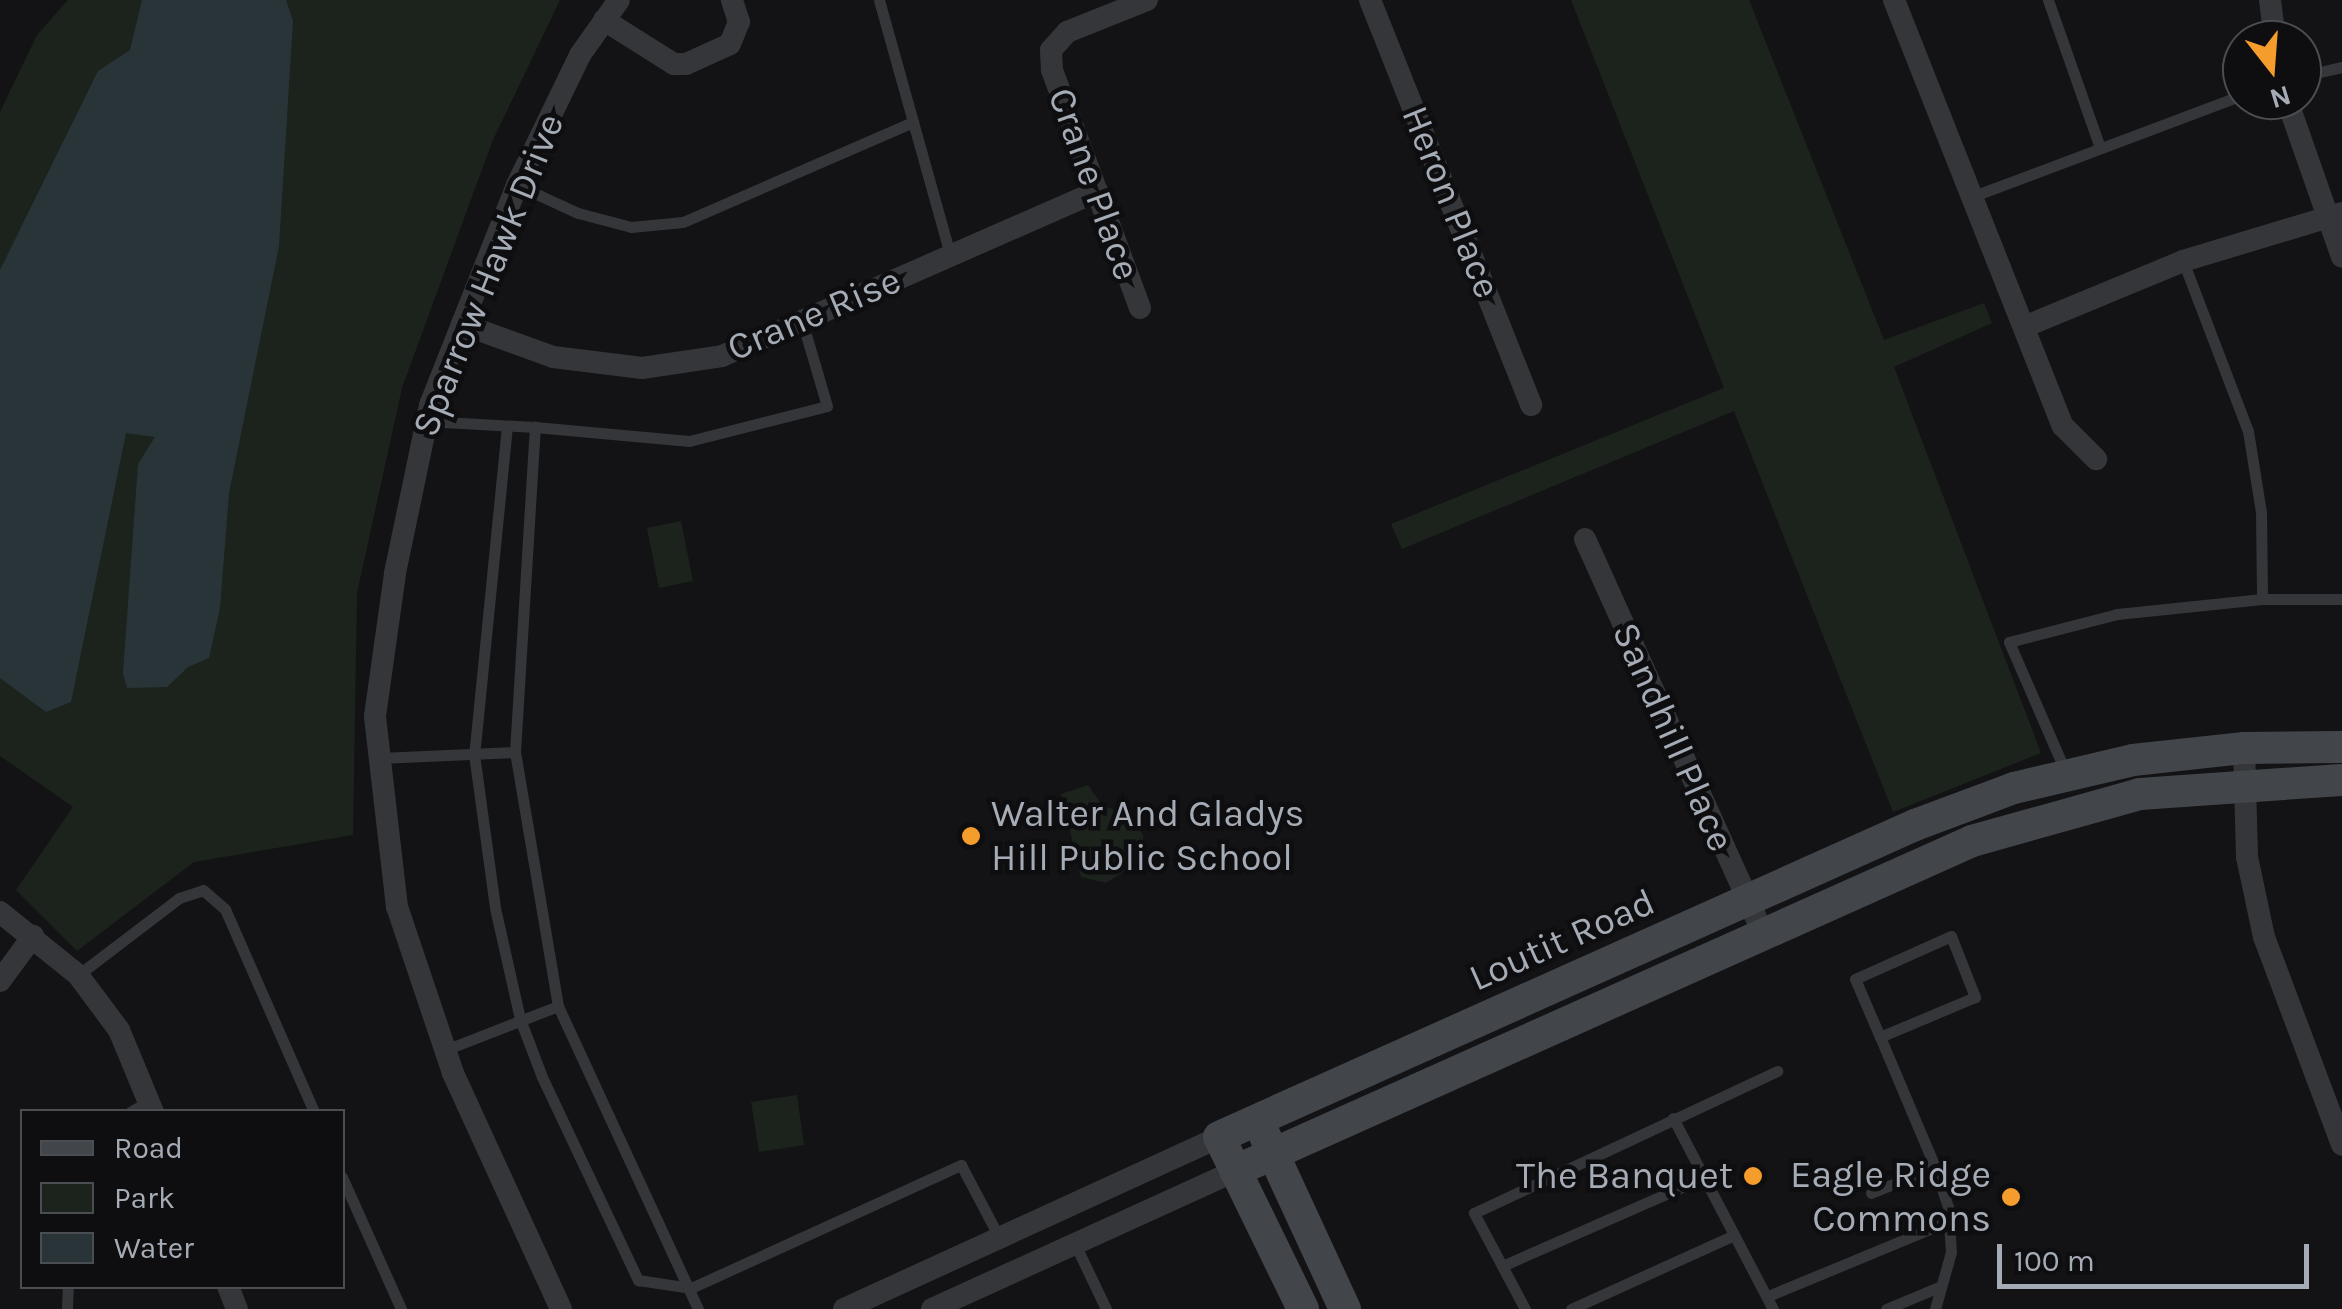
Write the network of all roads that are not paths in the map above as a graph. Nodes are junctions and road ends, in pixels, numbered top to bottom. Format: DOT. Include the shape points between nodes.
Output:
graph roads {
  1 [pos="619,0"];
  2 [pos="732,0"];
  3 [pos="879,0"];
  4 [pos="1147,0"];
  5 [pos="1370,0"];
  6 [pos="1894,0"];
  7 [pos="2048,0"];
  8 [pos="604,20"];
  9 [pos="2222,102"];
  10 [pos="2295,120"];
  11 [pos="913,122"];
  12 [pos="2100,148"];
  13 [pos="517,185"];
  14 [pos="1097,191"];
  15 [pos="1971,196"];
  16 [pos="2333,216"];
  17 [pos="950,256"];
  18 [pos="2342,256"];
  19 [pos="2182,261"];
  20 [pos="1140,308"];
  21 [pos="802,321"];
  22 [pos="462,324"];
  23 [pos="2024,327"];
  24 [pos="1531,406"];
  25 [pos="426,421"];
  26 [pos="507,426"];
  27 [pos="535,428"];
  28 [pos="2096,459"];
  29 [pos="1585,539"];
  30 [pos="2262,599"];
  31 [pos="2342,600"];
  32 [pos="2342,747"];
  33 [pos="2244,748"];
  34 [pos="515,752"];
  35 [pos="474,754"];
  36 [pos="380,758"];
  37 [pos="2066,774"];
  38 [pos="2342,780"];
  39 [pos="2245,784"];
  40 [pos="1745,901"];
  41 [pos="0,912"];
  42 [pos="1763,934"];
  43 [pos="33,936"];
  44 [pos="78,975"];
  45 [pos="0,981"];
  46 [pos="558,1006"];
  47 [pos="520,1019"];
  48 [pos="1880,1037"];
  49 [pos="445,1050"];
  50 [pos="1777,1071"];
  51 [pos="144,1108"];
  52 [pos="313,1109"];
  53 [pos="1673,1118"];
  54 [pos="1258,1120"];
  55 [pos="1219,1138"];
  56 [pos="2342,1145"];
  57 [pos="1273,1154"];
  58 [pos="1935,1168"];
  59 [pos="1235,1171"];
  60 [pos="1702,1178"];
  61 [pos="345,1184"];
  62 [pos="1870,1193"];
  63 [pos="1949,1221"];
  64 [pos="1730,1238"];
  65 [pos="1000,1240"];
  66 [pos="1075,1244"];
  67 [pos="1502,1266"];
  68 [pos="1939,1287"];
  69 [pos="691,1288"];
  70 [pos="1768,1296"];
  71 [pos="889,1300"];
  72 [pos="401,1309"];
  73 [pos="561,1309"];
  74 [pos="698,1309"];
  75 [pos="844,1309"];
  76 [pos="932,1309"];
  77 [pos="1106,1309"];
  78 [pos="1303,1309"];
  79 [pos="1345,1309"];
  80 [pos="1525,1309"];
  81 [pos="1570,1309"];
  82 [pos="1773,1309"];
  83 [pos="1886,1309"];
  84 [pos="1936,1309"];
  1 -- 8 [label="street, Sparrow Hawk Drive"];
  2 -- 8 [label="street" via="740,22 730,44 686,64 674,64"];
  3 -- 11 [label="lane"];
  4 -- 14 [label="street, Crane Place" via="1066,32 1051,50"];
  5 -- 24 [label="street, Heron Place"];
  6 -- 15 [label="street"];
  7 -- 12 [label="lane"];
  8 -- 13 [label="street, Sparrow Hawk Drive"];
  9 -- 12 [label="lane"];
  10 -- 16 [label="street"];
  11 -- 13 [label="lane" via="684,222 631,227 578,213"];
  11 -- 17 [label="lane"];
  12 -- 15 [label="lane"];
  13 -- 22 [label="street, Sparrow Hawk Drive"];
  14 -- 17 [label="street, Crane Rise"];
  14 -- 20 [label="street, Crane Place"];
  15 -- 23 [label="street"];
  16 -- 18 [label="street"];
  16 -- 19 [label="street"];
  17 -- 21 [label="street, Crane Rise"];
  19 -- 23 [label="street"];
  19 -- 30 [label="lane" via="2248,430 2260,512"];
  21 -- 22 [label="street, Crane Rise" via="722,356 642,368 552,356"];
  21 -- 27 [label="lane" via="828,406 690,441"];
  22 -- 25 [label="street, Sparrow Hawk Drive"];
  23 -- 28 [label="street" via="2063,426"];
  25 -- 26 [label="lane"];
  25 -- 36 [label="street, Sparrow Hawk Drive" via="375,716"];
  26 -- 27 [label="lane"];
  26 -- 35 [label="lane"];
  27 -- 34 [label="lane"];
  29 -- 40 [label="street, Sandhill Place"];
  30 -- 31 [label="lane"];
  30 -- 37 [label="lane" via="2118,614 2009,642"];
  32 -- 33 [label="street, Loutit Road"];
  33 -- 37 [label="street, Loutit Road"];
  33 -- 39 [label="street"];
  34 -- 35 [label="lane"];
  34 -- 46 [label="lane"];
  35 -- 36 [label="lane"];
  35 -- 47 [label="lane" via="495,908"];
  36 -- 49 [label="street, Sparrow Hawk Drive" via="397,907"];
  37 -- 40 [label="street, Loutit Road" via="1915,825"];
  38 -- 39 [label="street, Loutit Road"];
  39 -- 42 [label="street, Loutit Road" via="2076,807 1972,840"];
  39 -- 56 [label="street" via="2247,857 2264,937"];
  40 -- 42 [label="street, Sandhill Place"];
  40 -- 54 [label="street, Loutit Road"];
  41 -- 43 [label="street"];
  42 -- 57 [label="street, Loutit Road"];
  43 -- 44 [label="street"];
  43 -- 45 [label="street"];
  44 -- 51 [label="street" via="119,1030"];
  44 -- 52 [label="lane" via="180,898 203,890 225,909"];
  46 -- 47 [label="lane"];
  46 -- 69 [label="lane"];
  47 -- 49 [label="lane"];
  47 -- 69 [label="lane" via="638,1280"];
  48 -- 48 [label="lane" via="1855,979 1952,936 1975,997"];
  48 -- 58 [label="lane"];
  49 -- 73 [label="street, Sparrow Hawk Drive"];
  50 -- 53 [label="lane"];
  53 -- 60 [label="lane"];
  53 -- 67 [label="lane" via="1474,1213"];
  54 -- 55 [label="street, Loutit Road"];
  54 -- 57 [label="street"];
  55 -- 59 [label="street"];
  55 -- 65 [label="street, Loutit Road"];
  57 -- 59 [label="street, Loutit Road"];
  57 -- 79 [label="street"];
  58 -- 62 [label="lane"];
  58 -- 63 [label="lane"];
  59 -- 66 [label="street, Loutit Road"];
  59 -- 78 [label="street"];
  60 -- 64 [label="lane"];
  60 -- 67 [label="lane"];
  61 -- 72 [label="lane"];
  63 -- 68 [label="lane" via="1951,1252"];
  63 -- 70 [label="lane"];
  64 -- 70 [label="lane"];
  64 -- 81 [label="lane"];
  65 -- 69 [label="lane" via="961,1165"];
  65 -- 71 [label="street, Loutit Road"];
  66 -- 76 [label="street, Loutit Road"];
  66 -- 77 [label="lane"];
  67 -- 80 [label="lane"];
  68 -- 83 [label="lane"];
  68 -- 84 [label="lane"];
  69 -- 74 [label="lane"];
  70 -- 82 [label="lane"];
  71 -- 75 [label="street, Loutit Road"];
}
